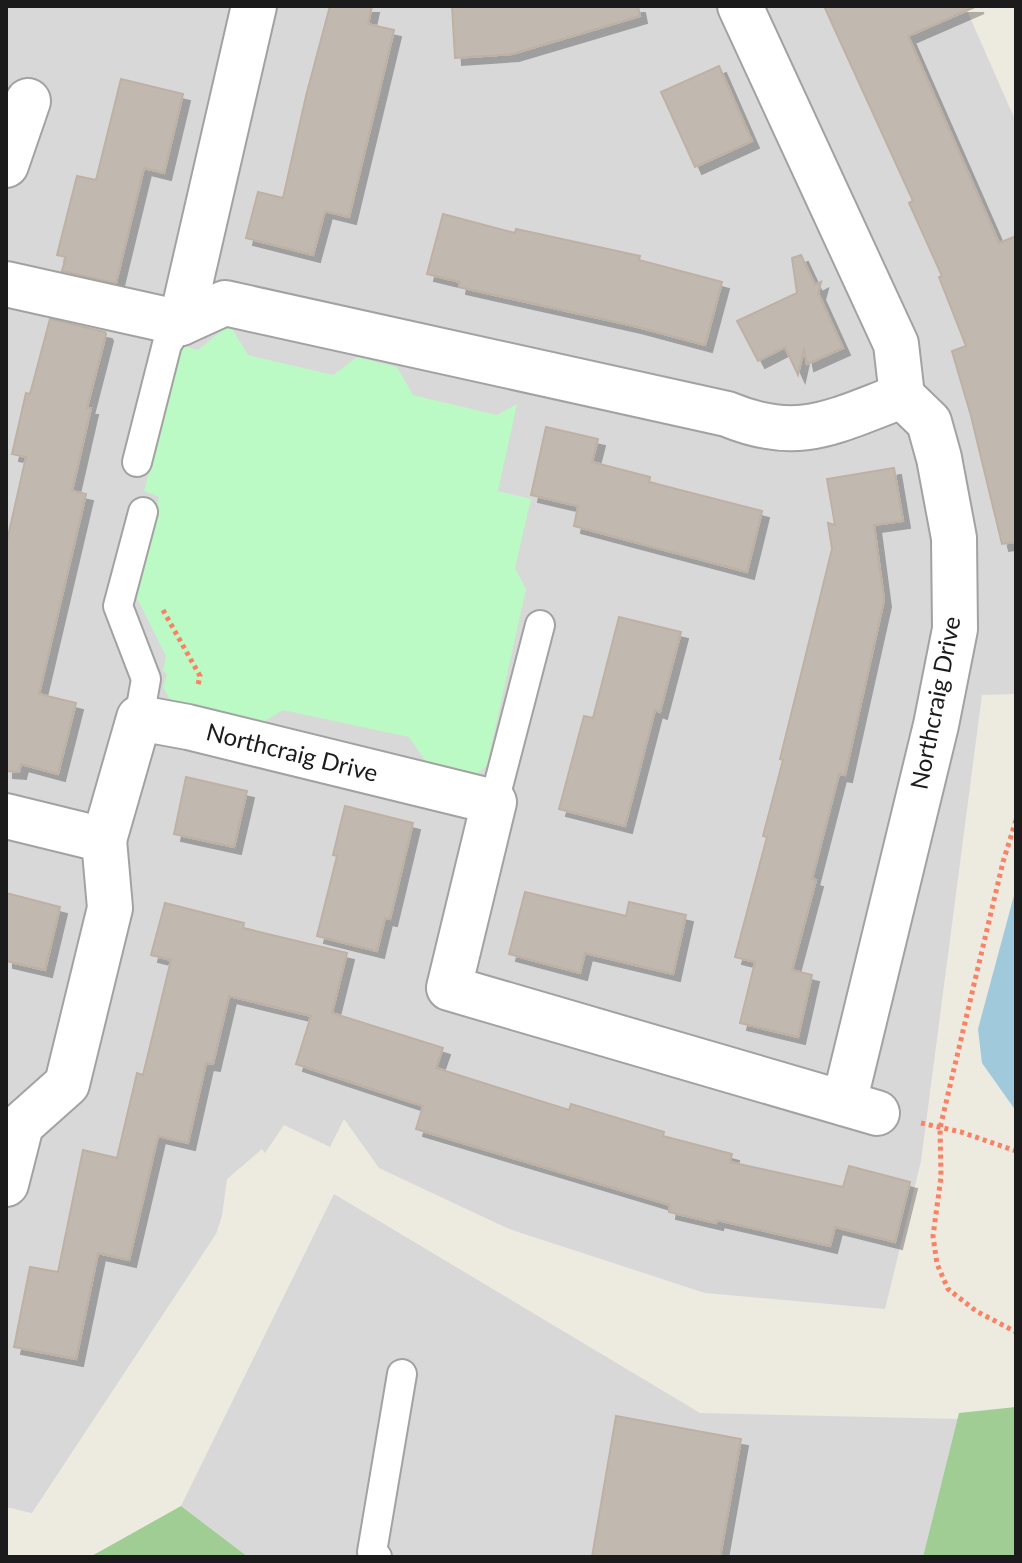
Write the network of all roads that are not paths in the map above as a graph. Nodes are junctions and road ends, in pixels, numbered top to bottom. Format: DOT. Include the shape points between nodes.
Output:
graph roads {
  1 [pos="254,6"];
  2 [pos="740,6"];
  3 [pos="28,101"];
  4 [pos="6,165"];
  5 [pos="6,284"];
  6 [pos="181,323"];
  7 [pos="902,396"];
  8 [pos="137,462"];
  9 [pos="143,512"];
  10 [pos="540,625"];
  11 [pos="139,718"];
  12 [pos="494,802"];
  13 [pos="6,816"];
  14 [pos="104,840"];
  15 [pos="6,1184"];
  16 [pos="402,1374"];
  17 [pos="377,1557"];
  1 -- 6 [label="street"];
  2 -- 7 [label="street" via="896,344"];
  3 -- 4 [label="street"];
  5 -- 6 [label="street"];
  6 -- 7 [label="street" via="225,303 787,430 824,425"];
  6 -- 8 [label="lane" via="167,344"];
  7 -- 12 [label="street, Northcraig Drive" via="929,422 939,458 954,538 955,629 861,1108 449,988"];
  9 -- 11 [label="lane" via="118,606 146,679"];
  10 -- 12 [label="lane"];
  11 -- 12 [label="street, Northcraig Drive"];
  11 -- 14 [label="street"];
  13 -- 14 [label="street"];
  14 -- 15 [label="street" via="110,908 67,1084 21,1125"];
  16 -- 17 [label="lane" via="372,1552"];
}
